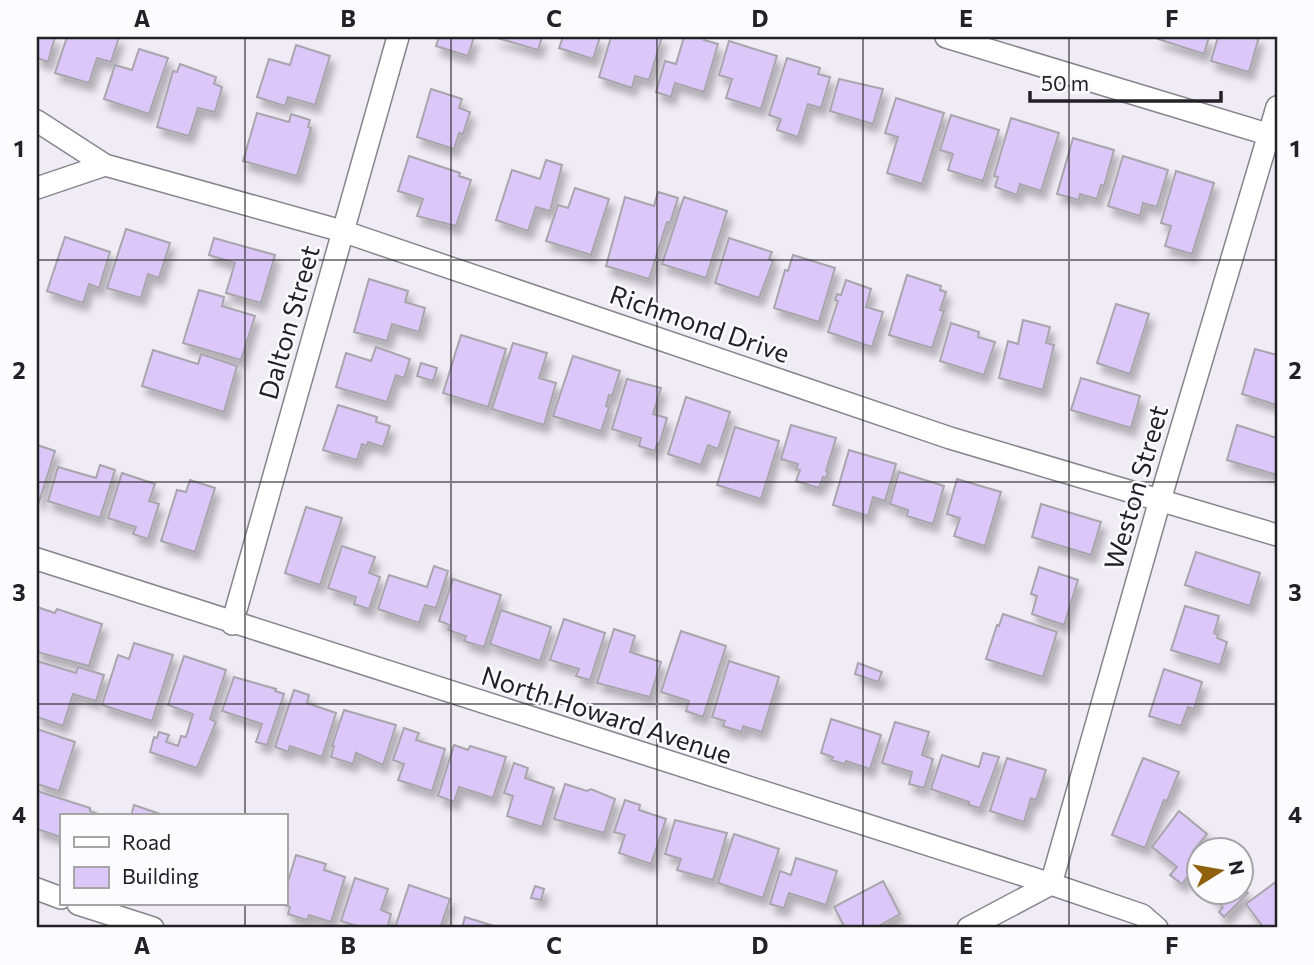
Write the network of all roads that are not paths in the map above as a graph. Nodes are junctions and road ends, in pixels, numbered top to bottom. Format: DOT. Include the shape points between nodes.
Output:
graph roads {
  1 [pos="398,37"];
  2 [pos="946,37"];
  3 [pos="1277,107"];
  4 [pos="37,121"];
  5 [pos="1273,135"];
  6 [pos="105,164"];
  7 [pos="37,188"];
  8 [pos="342,231"];
  9 [pos="1160,500"];
  10 [pos="1277,535"];
  11 [pos="37,559"];
  12 [pos="232,624"];
  13 [pos="1051,884"];
  14 [pos="37,890"];
  15 [pos="60,898"];
  16 [pos="84,906"];
  17 [pos="153,928"];
  18 [pos="968,928"];
  19 [pos="1157,928"];
  1 -- 8 [label="street, Dalton Street"];
  2 -- 5 [label="street"];
  3 -- 5 [label="street, Weston Street"];
  4 -- 6 [label="street, Richmond Drive"];
  5 -- 9 [label="street, Weston Street"];
  6 -- 7 [label="street"];
  6 -- 8 [label="street, Richmond Drive"];
  8 -- 9 [label="street, Richmond Drive" via="950,438"];
  8 -- 12 [label="street, Dalton Street"];
  9 -- 10 [label="street, Richmond Drive"];
  9 -- 13 [label="street, Weston Street"];
  11 -- 12 [label="street, North Howard Avenue"];
  12 -- 13 [label="street, North Howard Avenue"];
  13 -- 18 [label="street"];
  13 -- 19 [label="street, North Howard Avenue" via="1142,915"];
  14 -- 15 [label="street"];
  16 -- 17 [label="street"];
}
